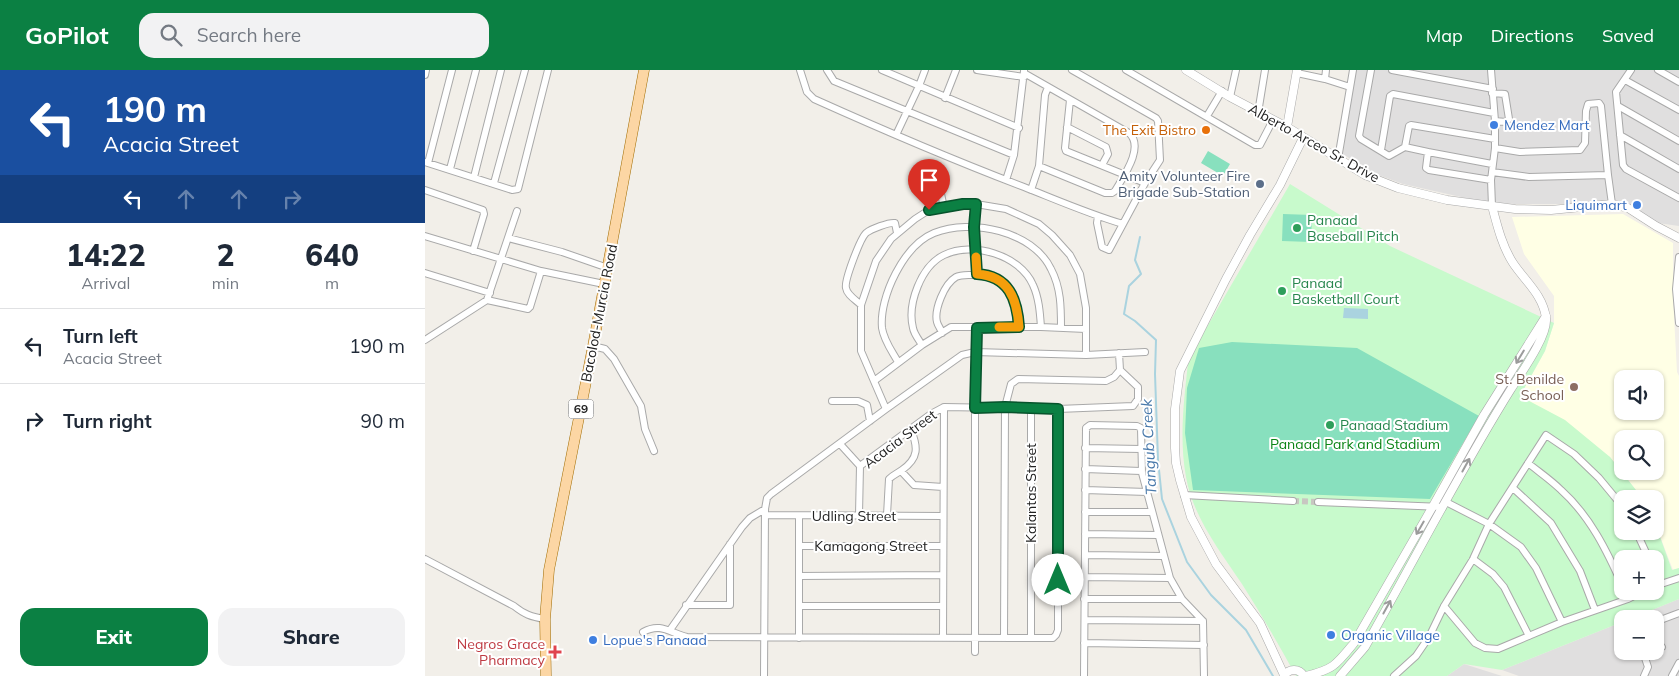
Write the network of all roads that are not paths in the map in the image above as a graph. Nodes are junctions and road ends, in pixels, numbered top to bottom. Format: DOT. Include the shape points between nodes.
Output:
graph roads {
  1 [pos="426,70"];
  2 [pos="452,70"];
  3 [pos="476,70"];
  4 [pos="501,70"];
  5 [pos="525,70"];
  6 [pos="548,70"];
  7 [pos="644,70"];
  8 [pos="800,70"];
  9 [pos="827,70"];
  10 [pos="882,70"];
  11 [pos="925,70"];
  12 [pos="956,70"];
  13 [pos="977,70"];
  14 [pos="1072,70"];
  15 [pos="1126,70"];
  16 [pos="1236,70"];
  17 [pos="1265,70"];
  18 [pos="1326,70"];
  19 [pos="1353,70"];
  20 [pos="1371,70"];
  21 [pos="1392,70"];
  22 [pos="1491,70"];
  23 [pos="1631,70"];
  24 [pos="1658,70"];
  25 [pos="1189,71"];
  26 [pos="893,72"];
  27 [pos="1297,72"];
  28 [pos="1024,73"];
  29 [pos="425,75"];
  30 [pos="1325,78"];
  31 [pos="1625,80"];
  32 [pos="1679,82"];
  33 [pos="919,86"];
  34 [pos="1048,87"];
  35 [pos="1350,87"];
  36 [pos="1222,91"];
  37 [pos="1493,91"];
  38 [pos="1230,97"];
  39 [pos="945,98"];
  40 [pos="1070,100"];
  41 [pos="1618,106"];
  42 [pos="1679,110"];
  43 [pos="907,111"];
  44 [pos="1258,113"];
  45 [pos="1494,113"];
  46 [pos="1207,116"];
  47 [pos="1273,120"];
  48 [pos="1495,121"];
  49 [pos="1067,127"];
  50 [pos="1287,127"];
  51 [pos="1019,128"];
  52 [pos="896,135"];
  53 [pos="1620,135"];
  54 [pos="1303,138"];
  55 [pos="1495,138"];
  56 [pos="1679,141"];
  57 [pos="1405,148"];
  58 [pos="1495,148"];
  59 [pos="1381,150"];
  60 [pos="1428,152"];
  61 [pos="1014,155"];
  62 [pos="1338,159"];
  63 [pos="427,163"];
  64 [pos="1492,164"];
  65 [pos="1102,165"];
  66 [pos="1039,166"];
  67 [pos="1679,168"];
  68 [pos="450,169"];
  69 [pos="1492,172"];
  70 [pos="1124,175"];
  71 [pos="1608,175"];
  72 [pos="474,177"];
  73 [pos="1006,180"];
  74 [pos="1491,180"];
  75 [pos="494,183"];
  76 [pos="1145,183"];
  77 [pos="939,184"];
  78 [pos="425,190"];
  79 [pos="1031,190"];
  80 [pos="1679,198"];
  81 [pos="976,204"];
  82 [pos="1612,204"];
  83 [pos="1492,206"];
  84 [pos="944,208"];
  85 [pos="517,211"];
  86 [pos="1098,216"];
  87 [pos="1123,224"];
  88 [pos="974,227"];
  89 [pos="897,233"];
  90 [pos="425,236"];
  91 [pos="508,238"];
  92 [pos="1679,238"];
  93 [pos="975,250"];
  94 [pos="473,251"];
  95 [pos="1679,257"];
  96 [pos="500,259"];
  97 [pos="608,268"];
  98 [pos="541,271"];
  99 [pos="425,273"];
  100 [pos="977,274"];
  101 [pos="604,284"];
  102 [pos="1677,289"];
  103 [pos="489,296"];
  104 [pos="861,305"];
  105 [pos="1546,316"];
  106 [pos="1679,324"];
  107 [pos="1019,327"];
  108 [pos="1041,327"];
  109 [pos="977,328"];
  110 [pos="1061,328"];
  111 [pos="1086,328"];
  112 [pos="942,332"];
  113 [pos="425,340"];
  114 [pos="922,345"];
  115 [pos="593,346"];
  116 [pos="975,352"];
  117 [pos="1145,352"];
  118 [pos="1119,353"];
  119 [pos="1086,355"];
  120 [pos="898,362"];
  121 [pos="1120,370"];
  122 [pos="874,381"];
  123 [pos="832,401"];
  124 [pos="944,407"];
  125 [pos="1005,407"];
  126 [pos="975,408"];
  127 [pos="1031,408"];
  128 [pos="885,409"];
  129 [pos="1058,409"];
  130 [pos="870,421"];
  131 [pos="911,430"];
  132 [pos="841,444"];
  133 [pos="1085,448"];
  134 [pos="1141,449"];
  135 [pos="654,451"];
  136 [pos="1528,463"];
  137 [pos="860,466"];
  138 [pos="1085,469"];
  139 [pos="901,471"];
  140 [pos="1141,471"];
  141 [pos="943,487"];
  142 [pos="1513,488"];
  143 [pos="1085,490"];
  144 [pos="1147,492"];
  145 [pos="1184,495"];
  146 [pos="1614,496"];
  147 [pos="1293,501"];
  148 [pos="1319,502"];
  149 [pos="1444,504"];
  150 [pos="1433,506"];
  151 [pos="765,512"];
  152 [pos="1085,512"];
  153 [pos="1152,512"];
  154 [pos="859,515"];
  155 [pos="887,515"];
  156 [pos="799,516"];
  157 [pos="943,516"];
  158 [pos="1489,524"];
  159 [pos="1085,534"];
  160 [pos="1158,535"];
  161 [pos="731,543"];
  162 [pos="799,546"];
  163 [pos="943,546"];
  164 [pos="1085,555"];
  165 [pos="1163,556"];
  166 [pos="425,558"];
  167 [pos="1473,559"];
  168 [pos="1614,566"];
  169 [pos="943,575"];
  170 [pos="799,576"];
  171 [pos="1085,577"];
  172 [pos="1170,578"];
  173 [pos="1679,578"];
  174 [pos="1664,583"];
  175 [pos="1084,598"];
  176 [pos="1182,599"];
  177 [pos="1625,600"];
  178 [pos="686,605"];
  179 [pos="799,606"];
  180 [pos="943,606"];
  181 [pos="1444,606"];
  182 [pos="1595,610"];
  183 [pos="1679,613"];
  184 [pos="545,619"];
  185 [pos="1664,619"];
  186 [pos="1085,620"];
  187 [pos="1203,621"];
  188 [pos="1562,622"];
  189 [pos="669,630"];
  190 [pos="643,632"];
  191 [pos="1529,636"];
  192 [pos="974,637"];
  193 [pos="765,638"];
  194 [pos="799,638"];
  195 [pos="943,638"];
  196 [pos="1004,638"];
  197 [pos="1031,638"];
  198 [pos="1084,643"];
  199 [pos="1204,645"];
  200 [pos="975,652"];
  201 [pos="1646,660"];
  202 [pos="1679,663"];
  203 [pos="1284,675"];
  204 [pos="546,676"];
  205 [pos="764,676"];
  206 [pos="1084,676"];
  207 [pos="1205,676"];
  208 [pos="1305,676"];
  209 [pos="1340,676"];
  210 [pos="1395,676"];
  211 [pos="1644,676"];
  212 [pos="1672,676"];
  1 -- 29 [label="street"];
  2 -- 63 [label="street"];
  3 -- 68 [label="street"];
  4 -- 72 [label="street"];
  5 -- 75 [label="street"];
  6 -- 75 [label="street" via="518,189"];
  7 -- 97 [label="main road, Bacolod-Murcia Road / 69"];
  8 -- 52 [label="street" via="807,92 814,99"];
  9 -- 43 [label="street" via="833,81"];
  10 -- 26 [label="street"];
  11 -- 33 [label="street"];
  12 -- 39 [label="street"];
  13 -- 28 [label="street"];
  14 -- 76 [label="street" via="1158,121 1160,160"];
  15 -- 46 [label="street"];
  16 -- 38 [label="street"];
  17 -- 44 [label="street"];
  18 -- 30 [label="street"];
  19 -- 35 [label="street"];
  20 -- 59 [label="street" via="1359,136"];
  21 -- 37 [label="street"];
  22 -- 37 [label="street"];
  23 -- 31 [label="street"];
  24 -- 32 [label="street"];
  25 -- 36 [label="street, Alberto Arceo Sr. Drive"];
  26 -- 33 [label="street"];
  27 -- 30 [label="street"];
  27 -- 50 [label="street"];
  28 -- 34 [label="street"];
  28 -- 51 [label="street"];
  30 -- 35 [label="street"];
  31 -- 41 [label="street" via="1617,92"];
  31 -- 42 [label="street"];
  33 -- 39 [label="street"];
  33 -- 43 [label="street"];
  34 -- 40 [label="street"];
  34 -- 66 [label="street"];
  35 -- 62 [label="street"];
  36 -- 38 [label="street, Alberto Arceo Sr. Drive"];
  36 -- 46 [label="street"];
  37 -- 45 [label="street"];
  37 -- 48 [label="street" via="1505,94 1509,119"];
  38 -- 44 [label="street, Alberto Arceo Sr. Drive"];
  39 -- 51 [label="street"];
  40 -- 49 [label="street"];
  40 -- 70 [label="street" via="1132,135 1136,151"];
  41 -- 53 [label="street"];
  41 -- 56 [label="street"];
  43 -- 52 [label="street"];
  43 -- 61 [label="street"];
  44 -- 47 [label="street, Alberto Arceo Sr. Drive"];
  45 -- 48 [label="street"];
  45 -- 59 [label="street" via="1393,94 1390,96"];
  46 -- 47 [label="street" via="1259,146"];
  47 -- 50 [label="street, Alberto Arceo Sr. Drive"];
  48 -- 55 [label="street"];
  49 -- 65 [label="street" via="1066,150"];
  49 -- 65 [label="street" via="1106,147 1108,154"];
  50 -- 54 [label="street, Alberto Arceo Sr. Drive"];
  51 -- 61 [label="street"];
  52 -- 73 [label="street"];
  53 -- 67 [label="street"];
  53 -- 80 [label="street" via="1626,169"];
  54 -- 62 [label="street, Alberto Arceo Sr. Drive"];
  54 -- 145 [label="street" via="1180,371 1175,448"];
  55 -- 57 [label="street" via="1411,124"];
  55 -- 58 [label="street"];
  57 -- 59 [label="street" via="1391,156"];
  57 -- 60 [label="street"];
  58 -- 64 [label="street"];
  58 -- 71 [label="street" via="1521,152 1580,150 1585,146 1588,104 1599,102"];
  60 -- 64 [label="street"];
  60 -- 74 [label="street" via="1426,168 1429,170"];
  61 -- 73 [label="street"];
  62 -- 83 [label="street, Alberto Arceo Sr. Drive" via="1365,175 1398,188 1447,200"];
  63 -- 68 [label="street"];
  64 -- 69 [label="street"];
  65 -- 70 [label="street"];
  66 -- 70 [label="street" via="1105,193 1115,191"];
  66 -- 79 [label="street"];
  68 -- 72 [label="street"];
  69 -- 71 [label="street" via="1529,177"];
  69 -- 74 [label="street"];
  70 -- 76 [label="street"];
  71 -- 82 [label="street"];
  72 -- 75 [label="street"];
  73 -- 79 [label="street"];
  74 -- 83 [label="street"];
  76 -- 87 [label="street"];
  77 -- 84 [label="street"];
  78 -- 94 [label="street" via="483,210"];
  79 -- 86 [label="street"];
  81 -- 84 [label="street"];
  81 -- 88 [label="street"];
  81 -- 111 [label="street" via="1006,209 1039,224 1070,254 1084,290"];
  82 -- 83 [label="street, Alberto Arceo Sr. Drive" via="1551,210"];
  82 -- 92 [label="street, Alberto Arceo Sr. Drive" via="1628,208"];
  83 -- 105 [label="street" via="1500,235 1513,262 1541,301"];
  84 -- 89 [label="street" via="929,210"];
  85 -- 91 [label="street"];
  86 -- 87 [label="street"];
  86 -- 87 [label="street" via="1098,234 1102,247 1106,249 1111,248"];
  88 -- 93 [label="street"];
  88 -- 110 [label="street" via="997,230 1030,243 1043,256 1051,268 1061,300"];
  88 -- 120 [label="street" via="933,233 917,244 895,274 885,302 882,328"];
  89 -- 104 [label="street" via="876,261"];
  89 -- 104 [label="street" via="895,223 890,222 867,233 858,247 845,285 848,294"];
  90 -- 94 [label="street"];
  91 -- 96 [label="street"];
  91 -- 97 [label="street"];
  93 -- 100 [label="street"];
  93 -- 108 [label="street" via="994,253 1027,274 1037,298"];
  93 -- 114 [label="street" via="956,250 942,256 921,278 912,310 913,329"];
  94 -- 96 [label="street"];
  95 -- 102 [label="street"];
  96 -- 98 [label="street"];
  96 -- 103 [label="street"];
  97 -- 101 [label="main road, Bacolod-Murcia Road / 69"];
  98 -- 101 [label="street"];
  98 -- 103 [label="street" via="528,309"];
  99 -- 103 [label="street"];
  100 -- 107 [label="street" via="1006,285 1018,309"];
  100 -- 112 [label="street" via="955,277 947,287 936,311"];
  101 -- 115 [label="main road, Bacolod-Murcia Road / 69"];
  102 -- 106 [label="street"];
  103 -- 113 [label="street"];
  104 -- 122 [label="street" via="861,351"];
  149 -- 105 [label="street, one-way" via="1529,360 1546,326"];
  105 -- 150 [label="street, one-way" via="1484,415"];
  107 -- 108 [label="street"];
  107 -- 109 [label="street"];
  108 -- 110 [label="street"];
  109 -- 112 [label="street" via="951,327"];
  109 -- 116 [label="street"];
  110 -- 111 [label="street"];
  111 -- 119 [label="street"];
  112 -- 114 [label="street"];
  114 -- 120 [label="street"];
  115 -- 135 [label="street" via="605,349 614,358 643,409 645,429"];
  115 -- 184 [label="main road, Bacolod-Murcia Road / 69" via="549,570"];
  116 -- 119 [label="street"];
  116 -- 126 [label="street"];
  116 -- 128 [label="street" via="961,355"];
  117 -- 118 [label="street"];
  118 -- 119 [label="street"];
  118 -- 121 [label="street"];
  120 -- 122 [label="street"];
  121 -- 125 [label="street" via="1114,378 1106,381 1018,379 1011,384"];
  121 -- 129 [label="street, Acacia Street" via="1138,387 1135,405"];
  122 -- 128 [label="street"];
  123 -- 130 [label="street" via="862,402 867,405"];
  124 -- 126 [label="street, Acacia Street"];
  124 -- 131 [label="street, Acacia Street"];
  124 -- 141 [label="street"];
  125 -- 126 [label="street, Acacia Street"];
  125 -- 127 [label="street, Acacia Street"];
  125 -- 196 [label="street"];
  126 -- 192 [label="street"];
  127 -- 129 [label="street, Acacia Street"];
  127 -- 197 [label="street, Kalantas Street"];
  128 -- 130 [label="street"];
  129 -- 197 [label="street" via="1058,630 1053,638"];
  130 -- 132 [label="street"];
  131 -- 137 [label="street, Acacia Street"];
  131 -- 139 [label="street" via="916,452 913,460"];
  132 -- 137 [label="street"];
  132 -- 151 [label="street" via="767,498"];
  133 -- 134 [label="street"];
  133 -- 134 [label="street" via="1087,425 1137,426 1141,428"];
  133 -- 138 [label="street"];
  134 -- 140 [label="street"];
  136 -- 142 [label="street"];
  136 -- 146 [label="street" via="1545,435 1574,454"];
  136 -- 168 [label="street" via="1562,490 1589,521"];
  137 -- 154 [label="street, Acacia Street"];
  138 -- 140 [label="street"];
  138 -- 143 [label="street"];
  139 -- 141 [label="street" via="914,485"];
  139 -- 155 [label="street" via="889,480"];
  140 -- 144 [label="street"];
  141 -- 157 [label="street"];
  142 -- 158 [label="street"];
  142 -- 182 [label="street" via="1551,523 1579,570"];
  143 -- 144 [label="street"];
  143 -- 152 [label="street"];
  144 -- 153 [label="street"];
  145 -- 147 [label="street"];
  145 -- 203 [label="street" via="1191,517 1216,564 1260,623"];
  148 -- 150 [label="street"];
  149 -- 150 [label="street"];
  149 -- 158 [label="street"];
  209 -- 149 [label="street, one-way" via="1365,646"];
  150 -- 208 [label="street, one-way" via="1353,643 1327,670"];
  151 -- 156 [label="street, Udling Street"];
  151 -- 161 [label="street" via="750,518"];
  151 -- 193 [label="street"];
  152 -- 153 [label="street"];
  152 -- 159 [label="street"];
  153 -- 160 [label="street"];
  154 -- 155 [label="street, Udling Street"];
  154 -- 156 [label="street, Udling Street"];
  155 -- 157 [label="street, Udling Street"];
  156 -- 162 [label="street"];
  157 -- 163 [label="street"];
  158 -- 167 [label="street"];
  158 -- 188 [label="street" via="1521,547 1536,568"];
  159 -- 160 [label="street"];
  159 -- 164 [label="street"];
  160 -- 165 [label="street"];
  161 -- 178 [label="street"];
  161 -- 178 [label="street" via="730,605"];
  162 -- 163 [label="street, Kamagong Street"];
  162 -- 170 [label="street"];
  163 -- 169 [label="street"];
  164 -- 165 [label="street"];
  164 -- 171 [label="street"];
  165 -- 172 [label="street"];
  166 -- 184 [label="street" via="524,614"];
  167 -- 181 [label="street"];
  167 -- 191 [label="street" via="1493,574 1504,588"];
  169 -- 170 [label="street"];
  169 -- 180 [label="street"];
  170 -- 179 [label="street"];
  171 -- 172 [label="street"];
  171 -- 175 [label="street"];
  172 -- 176 [label="street"];
  173 -- 174 [label="street"];
  175 -- 176 [label="street"];
  175 -- 186 [label="street"];
  176 -- 187 [label="street"];
  177 -- 182 [label="street"];
  178 -- 189 [label="street"];
  179 -- 180 [label="street"];
  179 -- 194 [label="street"];
  180 -- 195 [label="street"];
  181 -- 191 [label="street" via="1475,643 1485,648 1499,649"];
  181 -- 210 [label="street" via="1429,638"];
  182 -- 188 [label="street"];
  183 -- 185 [label="street"];
  184 -- 204 [label="main road, Bacolod-Murcia Road / 69"];
  186 -- 187 [label="street"];
  186 -- 198 [label="street"];
  187 -- 199 [label="street"];
  188 -- 191 [label="street"];
  189 -- 190 [label="street" via="650,628"];
  189 -- 193 [label="street" via="687,637"];
  192 -- 195 [label="street"];
  192 -- 196 [label="street"];
  192 -- 200 [label="street"];
  193 -- 194 [label="street"];
  193 -- 205 [label="street"];
  194 -- 195 [label="street"];
  196 -- 197 [label="street"];
  198 -- 199 [label="street"];
  198 -- 206 [label="street"];
  199 -- 207 [label="street"];
  201 -- 211 [label="street" via="1648,667"];
  202 -- 212 [label="street"];
  203 -- 208 [label="street" via="1295,669"];
}
